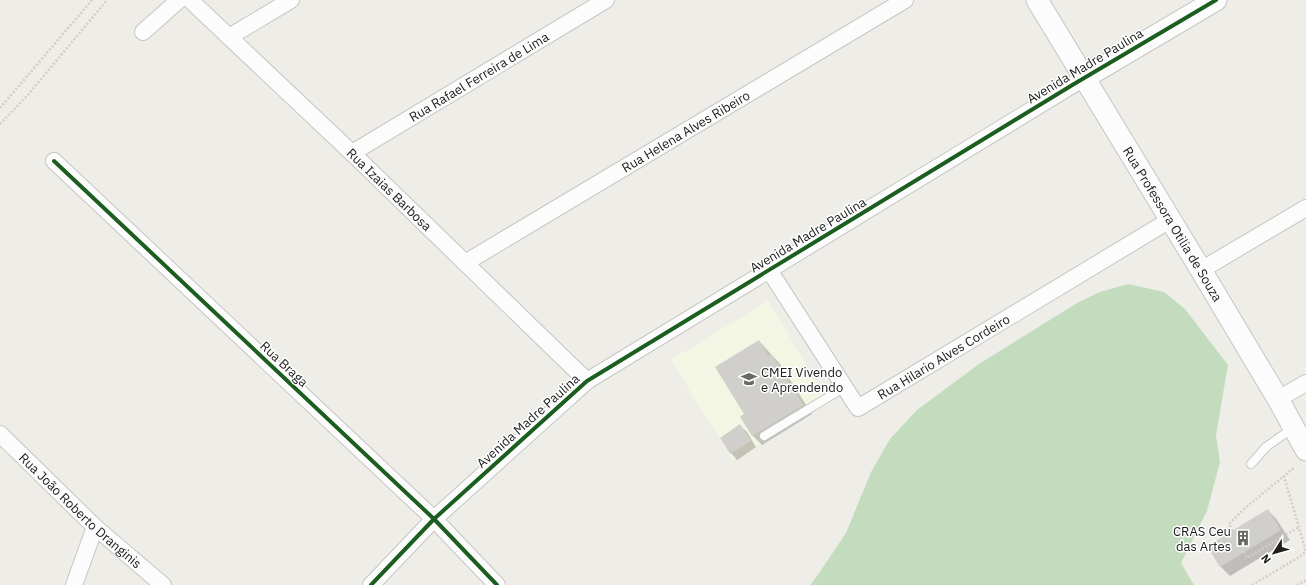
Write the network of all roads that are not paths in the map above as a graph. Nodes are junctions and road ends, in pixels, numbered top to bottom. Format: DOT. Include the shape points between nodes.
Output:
graph roads {
  1 [pos="179,0"];
  2 [pos="190,0"];
  3 [pos="291,0"];
  4 [pos="606,0"];
  5 [pos="905,0"];
  6 [pos="1037,0"];
  7 [pos="1216,0"];
  8 [pos="143,32"];
  9 [pos="229,37"];
  10 [pos="1084,78"];
  11 [pos="352,153"];
  12 [pos="54,161"];
  13 [pos="1306,208"];
  14 [pos="1170,220"];
  15 [pos="465,263"];
  16 [pos="769,270"];
  17 [pos="1201,270"];
  18 [pos="587,381"];
  19 [pos="1306,382"];
  20 [pos="845,387"];
  21 [pos="1278,399"];
  22 [pos="1294,428"];
  23 [pos="0,434"];
  24 [pos="764,436"];
  25 [pos="1303,456"];
  26 [pos="1251,464"];
  27 [pos="434,519"];
  28 [pos="95,528"];
  29 [pos="74,585"];
  30 [pos="163,585"];
  31 [pos="371,585"];
  32 [pos="497,585"];
  1 -- 8 [label="street"];
  2 -- 9 [label="street, Rua Izaias Barbosa"];
  3 -- 9 [label="street"];
  4 -- 11 [label="street, Rua Rafael Ferreira de Lima"];
  5 -- 15 [label="street, Rua Helena Alves Ribeiro"];
  6 -- 10 [label="street, Rua Professora Otilia de Souza"];
  7 -- 10 [label="street, Avenida Madre Paulina"];
  9 -- 11 [label="street, Rua Izaias Barbosa"];
  10 -- 14 [label="street, Rua Professora Otilia de Souza"];
  10 -- 16 [label="street, Avenida Madre Paulina"];
  11 -- 15 [label="street, Rua Izaias Barbosa"];
  12 -- 27 [label="street, Rua Braga"];
  13 -- 17 [label="street"];
  14 -- 17 [label="street, Rua Professora Otilia de Souza"];
  14 -- 20 [label="street, Rua Hilario Alves Cordeiro" via="858,408"];
  15 -- 18 [label="street, Rua Izaias Barbosa"];
  16 -- 18 [label="street, Avenida Madre Paulina"];
  16 -- 20 [label="street, Rua Hilario Alves Cordeiro"];
  17 -- 21 [label="street, Rua Professora Otilia de Souza"];
  18 -- 27 [label="street, Avenida Madre Paulina"];
  19 -- 21 [label="street"];
  20 -- 24 [label="lane"];
  21 -- 22 [label="street, Rua Professora Otilia de Souza"];
  22 -- 25 [label="street, Rua Professora Otilia de Souza"];
  22 -- 26 [label="lane" via="1266,447"];
  23 -- 28 [label="street, Rua João Roberto Dranginis"];
  27 -- 31 [label="street, Avenida Madre Paulina"];
  27 -- 32 [label="street, Rua Braga"];
  28 -- 29 [label="street"];
  28 -- 30 [label="street, Rua João Roberto Dranginis"];
}
